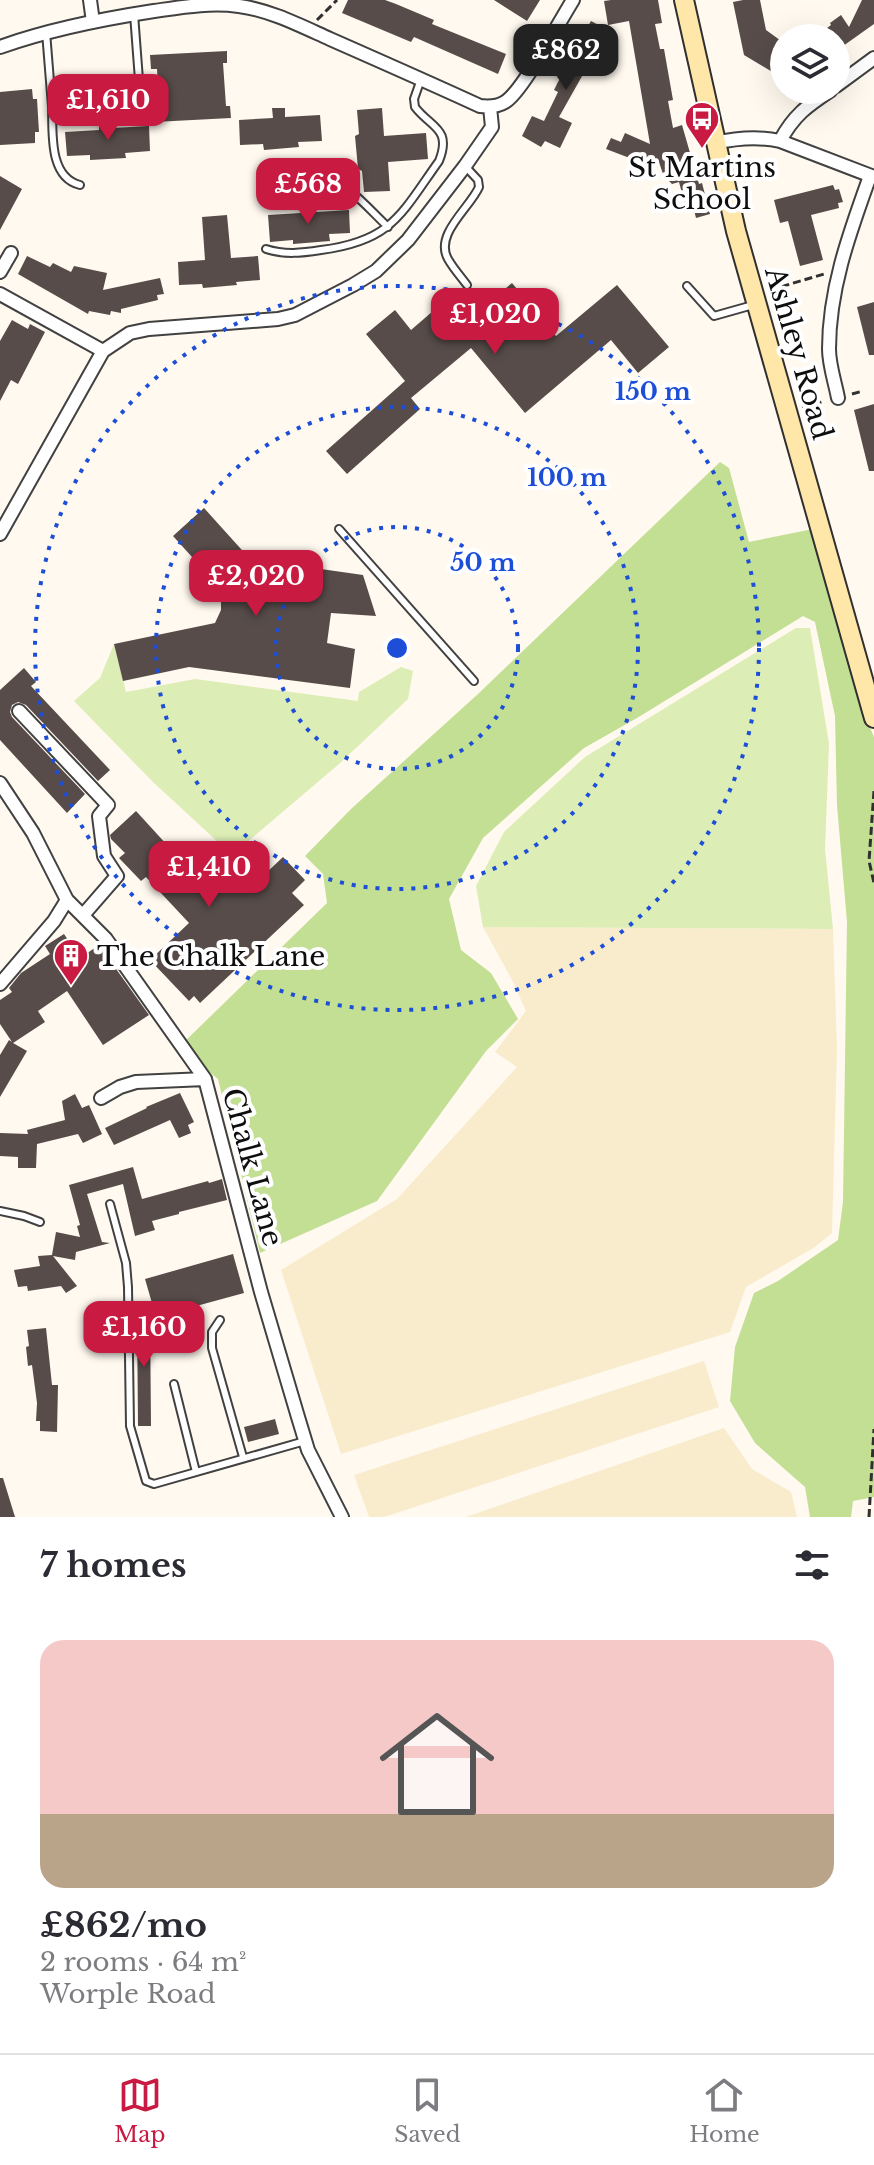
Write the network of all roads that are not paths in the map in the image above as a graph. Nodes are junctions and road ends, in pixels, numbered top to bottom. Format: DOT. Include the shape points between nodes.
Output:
graph roads {
  1 [pos="90,0"];
  2 [pos="573,0"];
  3 [pos="684,0"];
  4 [pos="134,14"];
  5 [pos="93,22"];
  6 [pos="46,32"];
  7 [pos="0,47"];
  8 [pos="874,58"];
  9 [pos="850,76"];
  10 [pos="421,79"];
  11 [pos="811,104"];
  12 [pos="52,106"];
  13 [pos="490,107"];
  14 [pos="780,141"];
  15 [pos="715,143"];
  16 [pos="465,166"];
  17 [pos="316,172"];
  18 [pos="872,177"];
  19 [pos="80,185"];
  20 [pos="388,227"];
  21 [pos="266,249"];
  22 [pos="11,253"];
  23 [pos="0,272"];
  24 [pos="467,285"];
  25 [pos="687,286"];
  26 [pos="0,294"];
  27 [pos="755,299"];
  28 [pos="103,351"];
  29 [pos="838,398"];
  30 [pos="339,529"];
  31 [pos="0,534"];
  32 [pos="474,681"];
  33 [pos="19,711"];
  34 [pos="874,718"];
  35 [pos="0,783"];
  36 [pos="67,900"];
  37 [pos="84,914"];
  38 [pos="0,984"];
  39 [pos="205,1079"];
  40 [pos="101,1098"];
  41 [pos="110,1204"];
  42 [pos="0,1211"];
  43 [pos="40,1222"];
  44 [pos="220,1320"];
  45 [pos="174,1384"];
  46 [pos="305,1441"];
  47 [pos="243,1457"];
  48 [pos="196,1472"];
  49 [pos="342,1517"];
  1 -- 5 [label="street"];
  2 -- 13 [label="street" via="514,95"];
  3 -- 15 [label="main road, Ashley Road"];
  4 -- 5 [label="street"];
  4 -- 10 [label="street" via="213,4 256,9"];
  4 -- 12 [label="lane" via="137,100"];
  5 -- 6 [label="street"];
  6 -- 7 [label="street"];
  6 -- 12 [label="lane"];
  8 -- 9 [label="street"];
  10 -- 13 [label="street"];
  10 -- 20 [label="lane" via="415,107 436,126 443,152"];
  11 -- 14 [label="street"];
  12 -- 19 [label="lane" via="58,165"];
  13 -- 16 [label="street" via="492,127"];
  14 -- 15 [label="street" via="737,138"];
  14 -- 18 [label="street"];
  15 -- 27 [label="main road, Ashley Road"];
  16 -- 24 [label="lane" via="479,187 450,230 445,252"];
  16 -- 28 [label="street" via="408,240 376,271 295,315 149,329 130,333"];
  17 -- 20 [label="lane" via="333,177"];
  18 -- 29 [label="street" via="843,253 831,316 829,352"];
  20 -- 21 [label="lane" via="335,249"];
  22 -- 23 [label="street"];
  25 -- 27 [label="lane" via="714,316"];
  26 -- 28 [label="street"];
  27 -- 34 [label="main road, Ashley Road"];
  28 -- 31 [label="street"];
  30 -- 32 [label="lane"];
  33 -- 37 [label="street" via="108,805 99,816 104,856 117,876"];
  35 -- 36 [label="street, Chalk Lane"];
  36 -- 37 [label="street, Chalk Lane"];
  36 -- 38 [label="street"];
  37 -- 39 [label="street, Chalk Lane"];
  39 -- 40 [label="street" via="136,1082"];
  39 -- 46 [label="street, Chalk Lane"];
  41 -- 48 [label="lane" via="126,1263 130,1426 146,1481 154,1484"];
  42 -- 43 [label="lane"];
  44 -- 47 [label="lane" via="212,1332 212,1348"];
  45 -- 48 [label="lane"];
  46 -- 47 [label="lane"];
  46 -- 49 [label="street, Chalk Lane"];
  47 -- 48 [label="lane"];
}
